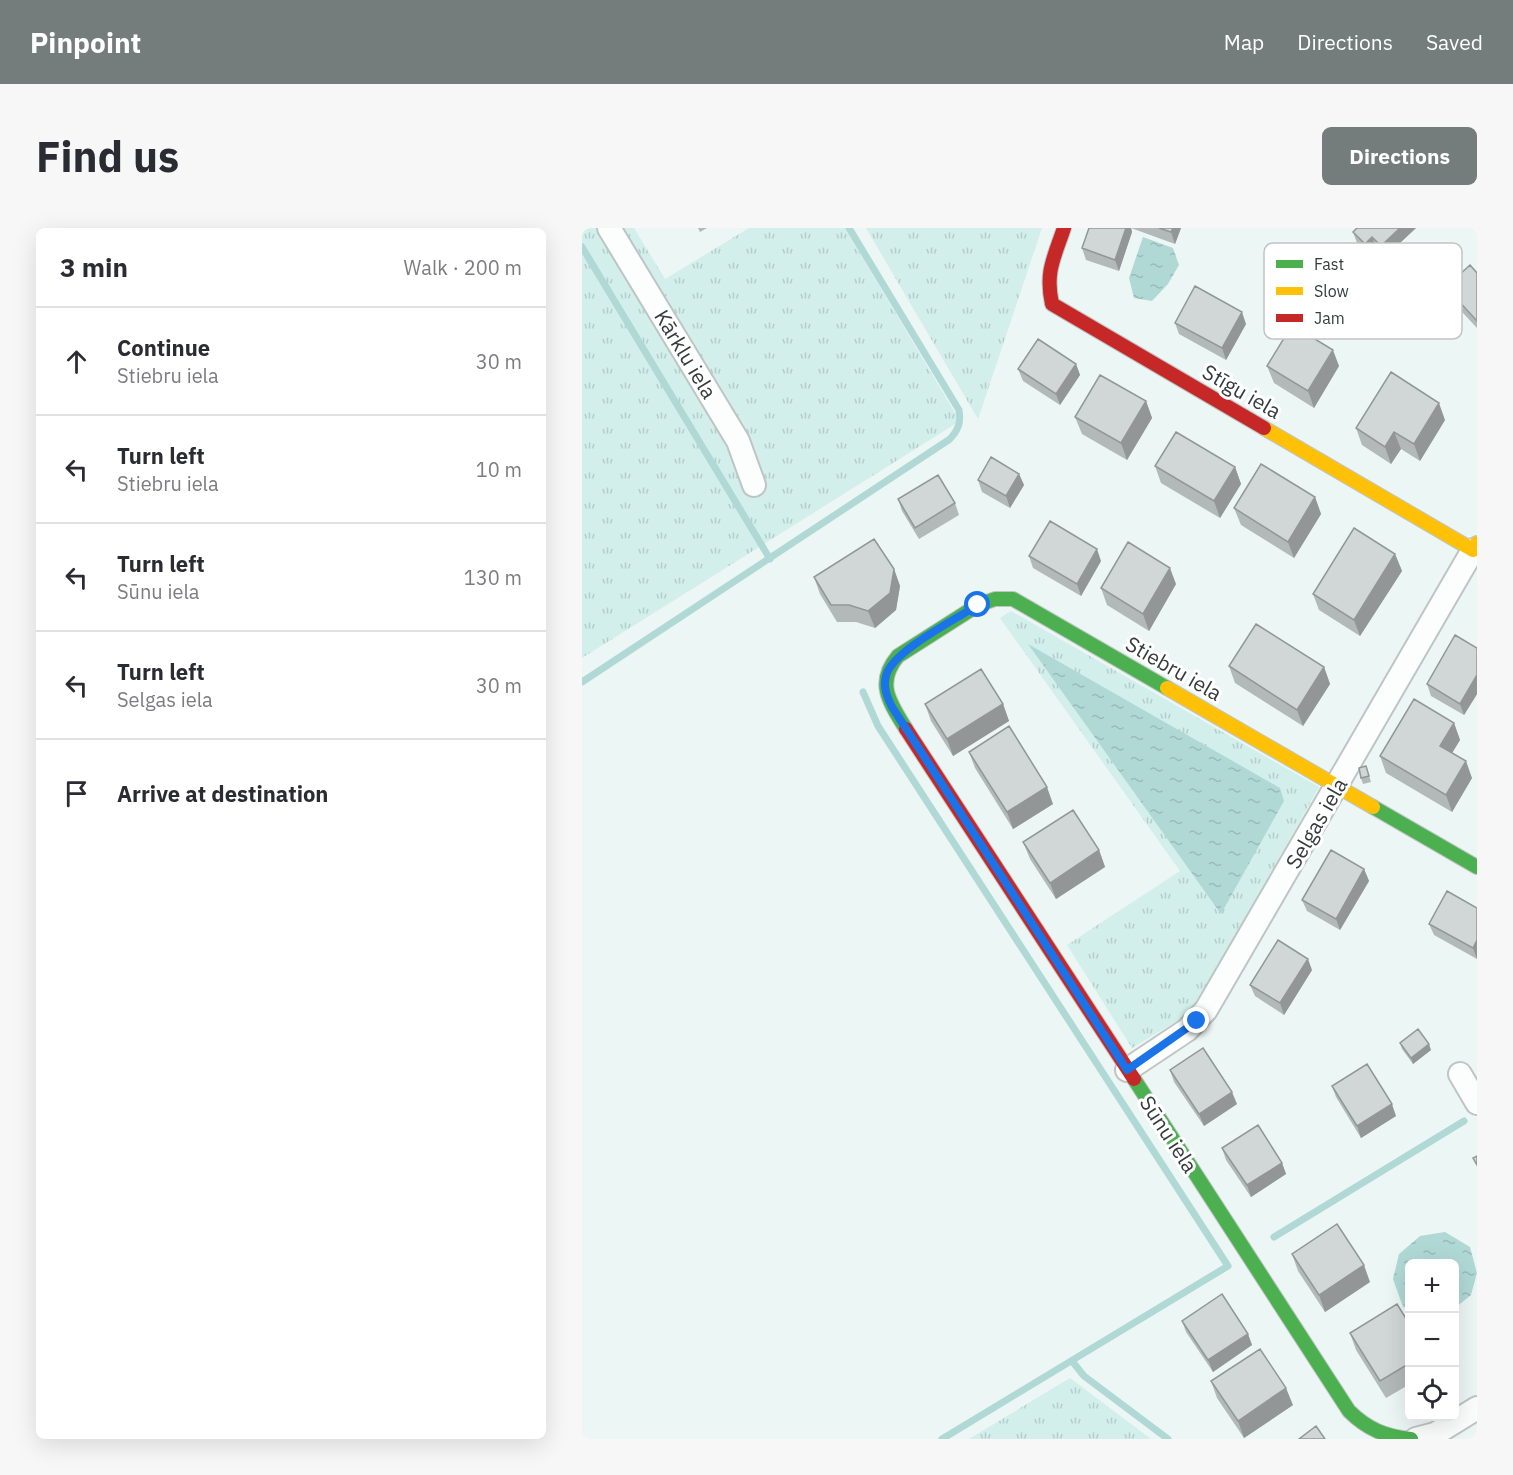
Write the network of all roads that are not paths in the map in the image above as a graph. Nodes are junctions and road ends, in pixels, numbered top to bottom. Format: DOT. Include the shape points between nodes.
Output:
graph roads {
  1 [pos="609,228"];
  2 [pos="1064,228"];
  3 [pos="754,485"];
  4 [pos="1476,548"];
  5 [pos="892,707"];
  6 [pos="1337,786"];
  7 [pos="1477,867"];
  8 [pos="1127,1070"];
  9 [pos="1460,1074"];
  10 [pos="1477,1103"];
  11 [pos="1477,1407"];
  12 [pos="1411,1439"];
  13 [pos="1416,1439"];
  1 -- 3 [label="street, Kārklu iela" via="738,441"];
  2 -- 4 [label="street, Stīgu iela" via="1050,271 1052,304"];
  4 -- 6 [label="street, Selgas iela"];
  5 -- 6 [label="street, Stiebru iela" via="885,691 892,662 978,605 1001,597 1027,606"];
  5 -- 8 [label="street, Sūnu iela"];
  6 -- 7 [label="street, Stiebru iela"];
  6 -- 8 [label="street, Selgas iela" via="1206,1010 1187,1030"];
  8 -- 12 [label="street, Sūnu iela" via="1349,1411 1377,1432"];
  9 -- 10 [label="street"];
  11 -- 13 [label="street" via="1436,1434"];
}
